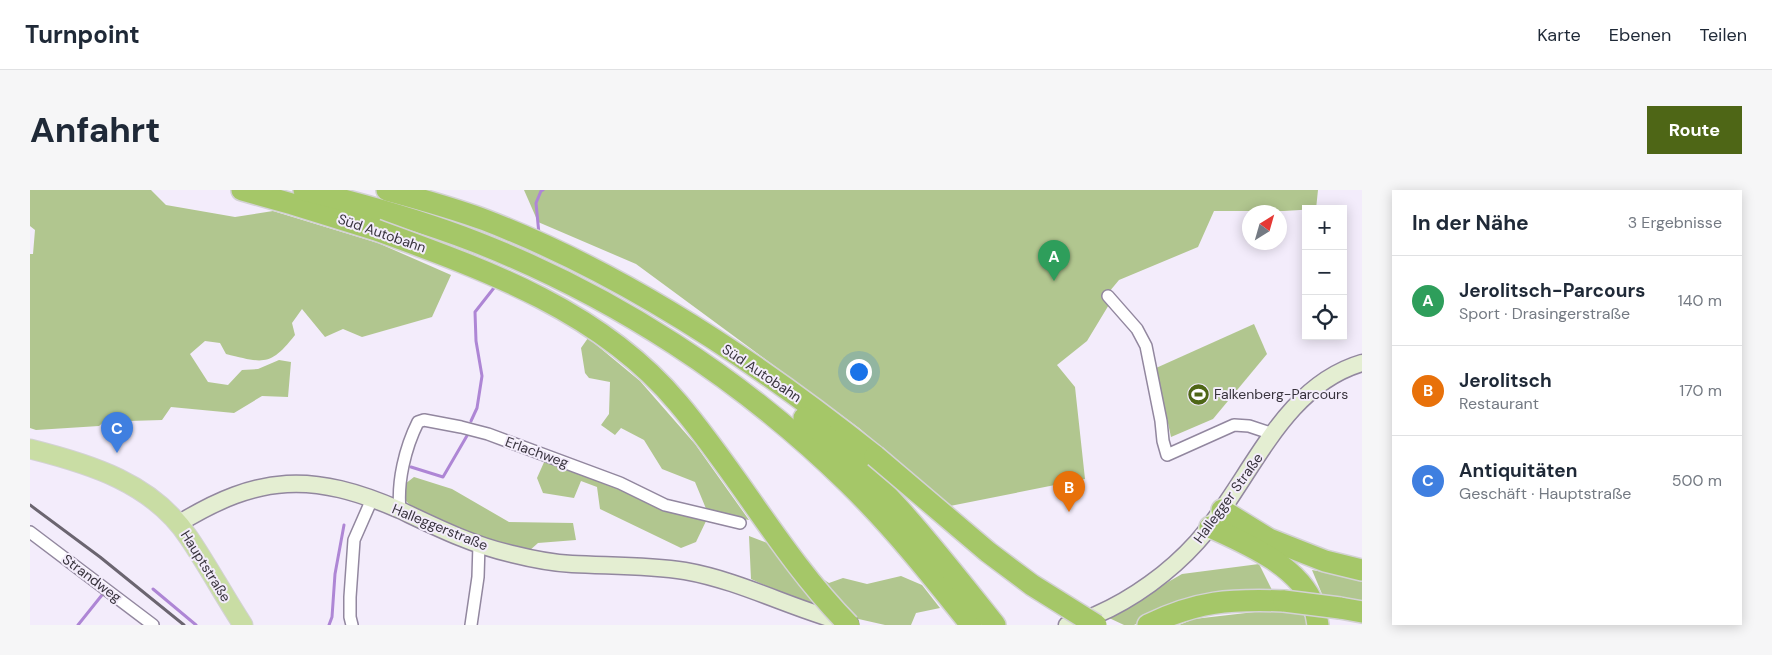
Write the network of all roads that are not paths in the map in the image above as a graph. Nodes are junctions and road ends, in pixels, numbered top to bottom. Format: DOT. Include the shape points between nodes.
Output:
graph roads {
  1 [pos="242,190"];
  2 [pos="304,190"];
  3 [pos="384,205"];
  4 [pos="1108,296"];
  5 [pos="1362,363"];
  6 [pos="1273,434"];
  7 [pos="30,449"];
  8 [pos="862,470"];
  9 [pos="372,499"];
  10 [pos="400,510"];
  11 [pos="1216,518"];
  12 [pos="178,524"];
  13 [pos="740,524"];
  14 [pos="30,532"];
  15 [pos="479,544"];
  16 [pos="1362,570"];
  17 [pos="1362,612"];
  18 [pos="1081,624"];
  19 [pos="153,625"];
  20 [pos="244,625"];
  21 [pos="352,625"];
  22 [pos="471,625"];
  23 [pos="851,625"];
  24 [pos="972,625"];
  25 [pos="995,625"];
  26 [pos="1148,625"];
  27 [pos="1318,625"];
  1 -- 3 [label="highway, Süd Autobahn" via="292,204"];
  2 -- 3 [label="highway"];
  3 -- 8 [label="highway" via="510,256 628,316 667,339 785,425"];
  3 -- 8 [label="highway, Süd Autobahn" via="484,220 613,281 687,324 835,424"];
  3 -- 23 [label="highway, Süd Autobahn, bridge" via="432,250 529,291 564,310 596,329 653,376 677,401 815,589"];
  4 -- 6 [label="street" via="1137,329 1146,346 1167,455 1234,426 1249,426"];
  5 -- 6 [label="main road, Hallegger Straße" via="1338,372 1306,393"];
  6 -- 11 [label="main road, Hallegger Straße"];
  7 -- 12 [label="main road, Hauptstraße" via="81,463 121,479 159,505"];
  8 -- 18 [label="highway, Süd Autobahn, bridge" via="995,557"];
  8 -- 24 [label="highway" via="917,556"];
  8 -- 25 [label="highway" via="932,545"];
  9 -- 10 [label="main road, Halleggerstraße"];
  9 -- 12 [label="main road, Halleggerstraße" via="325,485 274,485 216,502"];
  9 -- 21 [label="street" via="354,540 350,597"];
  10 -- 13 [label="street, Erlachweg" via="398,496 405,459 415,428 424,420 488,434 620,483 665,505"];
  10 -- 15 [label="main road, Halleggerstraße"];
  11 -- 16 [label="highway" via="1325,561"];
  11 -- 18 [label="main road, Hallegger Straße" via="1186,554 1150,583"];
  11 -- 27 [label="highway" via="1293,576 1314,605"];
  12 -- 20 [label="main road, Hauptstraße"];
  14 -- 19 [label="street, Strandweg"];
  15 -- 22 [label="street"];
  15 -- 23 [label="main road, Halleggerstraße" via="538,560 658,568 704,575"];
  17 -- 26 [label="highway, bridge" via="1284,601 1224,601 1196,606"];
}
